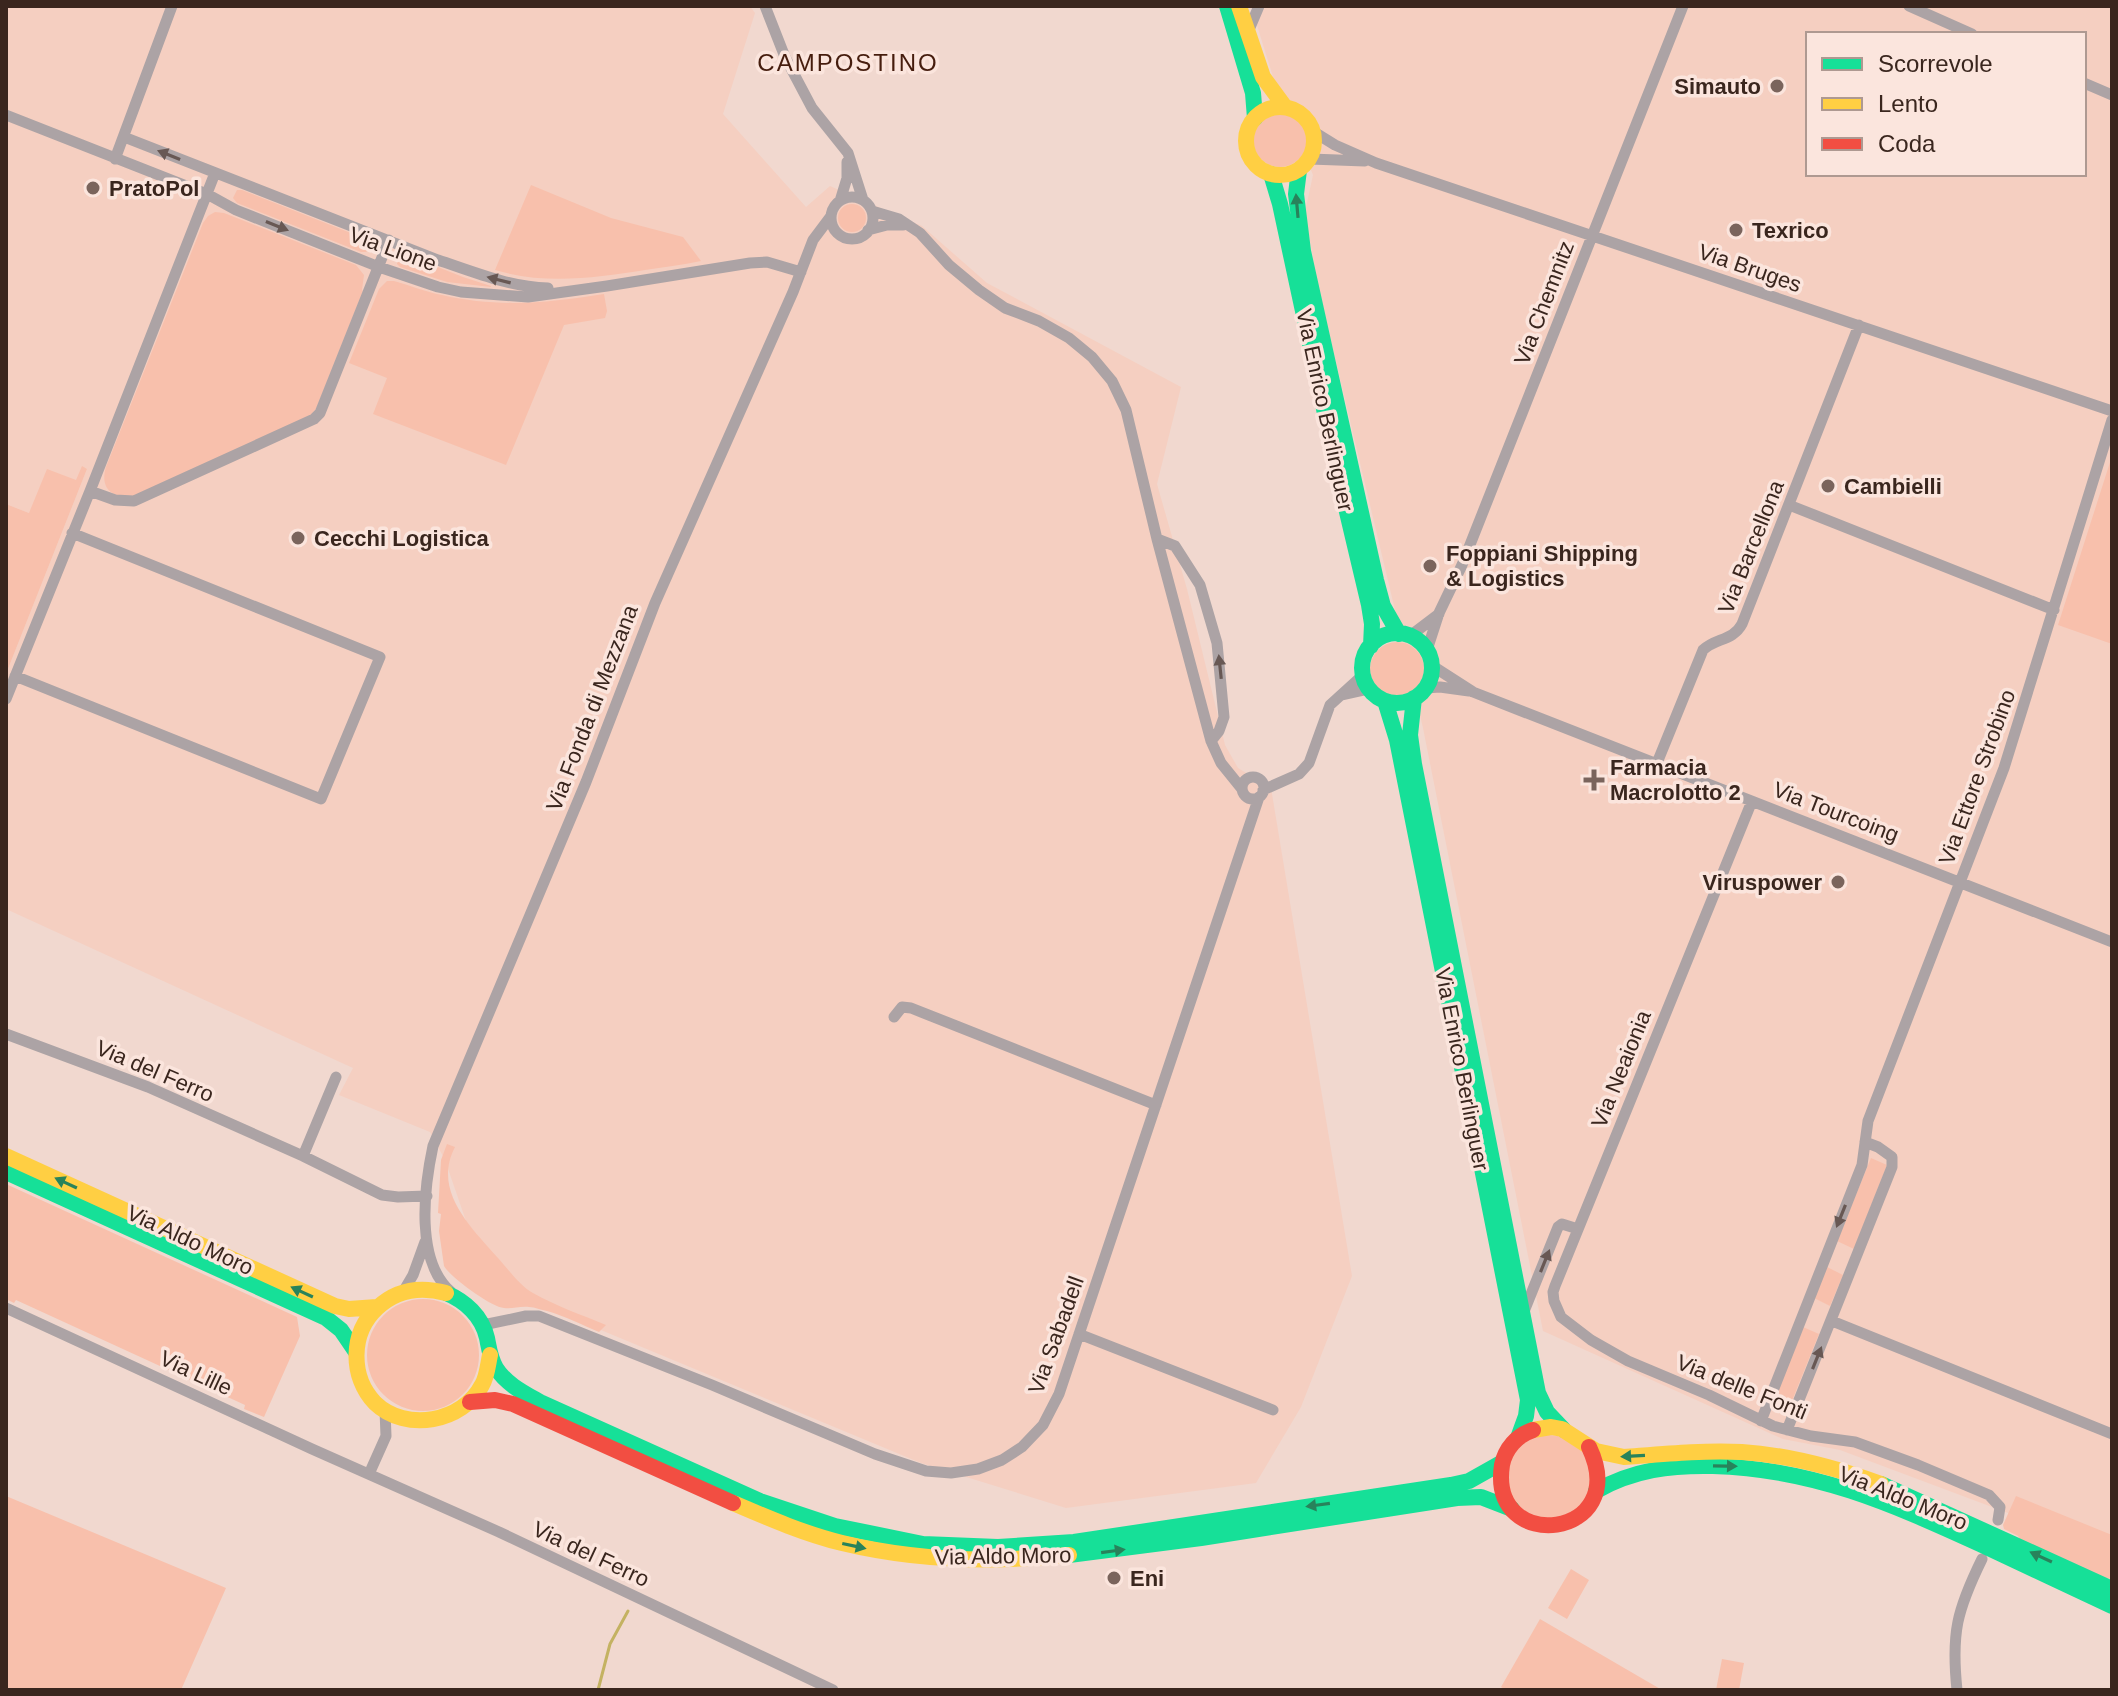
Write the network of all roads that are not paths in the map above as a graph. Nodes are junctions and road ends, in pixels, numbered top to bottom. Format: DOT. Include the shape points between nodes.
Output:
graph roads {
  1 [pos="172,6"];
  2 [pos="765,6"];
  3 [pos="1227,6"];
  4 [pos="1239,6"];
  5 [pos="1259,6"];
  6 [pos="1683,6"];
  7 [pos="1909,6"];
  8 [pos="1968,32"];
  9 [pos="1247,33"];
  10 [pos="2086,84"];
  11 [pos="2112,95"];
  12 [pos="1285,107"];
  13 [pos="6,115"];
  14 [pos="1255,118"];
  15 [pos="1314,132"];
  16 [pos="124,137"];
  17 [pos="848,153"];
  18 [pos="115,159"];
  19 [pos="1376,163"];
  20 [pos="1305,164"];
  21 [pos="215,173"];
  22 [pos="1271,174"];
  23 [pos="207,194"];
  24 [pos="863,200"];
  25 [pos="840,201"];
  26 [pos="872,211"];
  27 [pos="831,216"];
  28 [pos="908,225"];
  29 [pos="868,230"];
  30 [pos="838,233"];
  31 [pos="1592,235"];
  32 [pos="389,240"];
  33 [pos="813,240"];
  34 [pos="379,267"];
  35 [pos="801,272"];
  36 [pos="577,289"];
  37 [pos="1859,325"];
  38 [pos="2112,411"];
  39 [pos="2112,420"];
  40 [pos="90,491"];
  41 [pos="1789,505"];
  42 [pos="72,533"];
  43 [pos="1157,539"];
  44 [pos="2054,610"];
  45 [pos="1439,613"];
  46 [pos="1405,635"];
  47 [pos="1371,646"];
  48 [pos="1429,658"];
  49 [pos="15,676"];
  50 [pos="1366,682"];
  51 [pos="1473,692"];
  52 [pos="1420,693"];
  53 [pos="6,699"];
  54 [pos="1385,701"];
  55 [pos="1211,741"];
  56 [pos="1657,763"];
  57 [pos="1250,788"];
  58 [pos="1752,801"];
  59 [pos="1961,883"];
  60 [pos="2112,942"];
  61 [pos="894,1017"];
  62 [pos="6,1034"];
  63 [pos="336,1077"];
  64 [pos="1156,1105"];
  65 [pos="1865,1142"];
  66 [pos="6,1156"];
  67 [pos="303,1156"];
  68 [pos="6,1172"];
  69 [pos="427,1196"];
  70 [pos="1578,1229"];
  71 [pos="426,1238"];
  72 [pos="403,1292"];
  73 [pos="461,1300"];
  74 [pos="377,1307"];
  75 [pos="6,1308"];
  76 [pos="1523,1315"];
  77 [pos="1832,1321"];
  78 [pos="483,1325"];
  79 [pos="1079,1334"];
  80 [pos="1591,1340"];
  81 [pos="356,1352"];
  82 [pos="490,1355"];
  83 [pos="470,1402"];
  84 [pos="385,1410"];
  85 [pos="1273,1410"];
  86 [pos="404,1419"];
  87 [pos="1761,1421"];
  88 [pos="1564,1430"];
  89 [pos="1787,1430"];
  90 [pos="2112,1434"];
  91 [pos="386,1436"];
  92 [pos="1518,1438"];
  93 [pos="1589,1447"];
  94 [pos="1501,1463"];
  95 [pos="369,1474"];
  96 [pos="1596,1491"];
  97 [pos="1512,1509"];
  98 [pos="1998,1520"];
  99 [pos="1982,1559"];
  100 [pos="2112,1589"];
  101 [pos="2112,1606"];
  102 [pos="833,1690"];
  103 [pos="1957,1690"];
  1 -- 16 [label="street"];
  2 -- 17 [label="street" via="812,108"];
  3 -- 14 [label="main road, Via Enrico Berlinguer" via="1253,93"];
  4 -- 9 [label="main road"];
  5 -- 9 [label="street"];
  6 -- 31 [label="street, Via Chemnitz"];
  7 -- 8 [label="street"];
  9 -- 12 [label="main road" via="1263,77"];
  10 -- 11 [label="street"];
  12 -- 14 [label="main road"];
  12 -- 15 [label="main road" via="1302,114"];
  13 -- 18 [label="street, Via Lione"];
  14 -- 22 [label="main road, Via Enrico Berlinguer" via="1247,132 1247,148 1253,163"];
  15 -- 19 [label="street, Via Bruges"];
  15 -- 20 [label="main road, Via Enrico Berlinguer" via="1314,147"];
  16 -- 18 [label="street"];
  21 -- 16 [label="street, Via Lione, one-way"];
  17 -- 24 [label="street"];
  17 -- 25 [label="street"];
  18 -- 23 [label="street, Via Lione"];
  19 -- 20 [label="street, Via Bruges" via="1339,159"];
  19 -- 31 [label="street, Via Bruges"];
  20 -- 22 [label="main road" via="1285,175"];
  46 -- 20 [label="main road, Via Enrico Berlinguer, one-way" via="1383,606 1376,580 1303,251 1296,194"];
  21 -- 23 [label="street"];
  21 -- 32 [label="street, Via Lione"];
  22 -- 47 [label="main road, Via Enrico Berlinguer" via="1369,605"];
  23 -- 34 [label="street, Via Lione, one-way"];
  23 -- 40 [label="street"];
  24 -- 25 [label="street"];
  24 -- 26 [label="street"];
  25 -- 27 [label="street"];
  26 -- 28 [label="street"];
  26 -- 29 [label="street"];
  27 -- 30 [label="street"];
  27 -- 33 [label="street, Via Fonda di Mezzana"];
  28 -- 29 [label="street"];
  28 -- 43 [label="street" via="979,290 1069,338 1112,381 1126,410"];
  29 -- 30 [label="street" via="854,238"];
  30 -- 33 [label="street"];
  31 -- 37 [label="street, Via Bruges"];
  31 -- 45 [label="street, Via Chemnitz"];
  32 -- 34 [label="street"];
  36 -- 32 [label="street, Via Lione, one-way" via="531,288 489,278"];
  33 -- 35 [label="street, Via Fonda di Mezzana"];
  34 -- 36 [label="street, Via Lione" via="483,295 528,297"];
  34 -- 40 [label="street" via="314,419 134,501"];
  35 -- 36 [label="street, Via Lione" via="750,263"];
  35 -- 69 [label="street, Via Fonda di Mezzana" via="655,603 433,1146"];
  37 -- 38 [label="street, Via Bruges"];
  37 -- 41 [label="street, Via Barcellona"];
  39 -- 44 [label="street, Via Ettore Strobino"];
  40 -- 42 [label="street"];
  41 -- 44 [label="street"];
  41 -- 56 [label="street, Via Barcellona" via="1739,630 1703,650"];
  42 -- 49 [label="street"];
  42 -- 49 [label="street" via="380,657 321,799"];
  43 -- 55 [label="street"];
  55 -- 43 [label="street, one-way" via="1224,717 1217,643 1200,585 1175,546"];
  44 -- 59 [label="street, Via Ettore Strobino"];
  45 -- 46 [label="street, Via Chemnitz"];
  45 -- 48 [label="street, Via Chemnitz"];
  46 -- 47 [label="main road" via="1384,637"];
  46 -- 48 [label="main road, Via Enrico Berlinguer" via="1420,642"];
  47 -- 50 [label="main road, Via Enrico Berlinguer" via="1364,660"];
  48 -- 51 [label="street, Via Tourcoing"];
  48 -- 52 [label="main road, Via Enrico Berlinguer" via="1431,674"];
  49 -- 53 [label="street"];
  50 -- 54 [label="main road"];
  50 -- 57 [label="street" via="1333,701 1309,763 1299,774"];
  51 -- 52 [label="street, Via Tourcoing" via="1440,687"];
  51 -- 56 [label="street, Via Tourcoing"];
  52 -- 54 [label="main road" via="1400,703"];
  52 -- 76 [label="main road, Via Enrico Berlinguer" via="1410,735 1414,764"];
  54 -- 92 [label="main road, Via Enrico Berlinguer" via="1528,1400"];
  55 -- 57 [label="street" via="1217,756"];
  56 -- 58 [label="street, Via Tourcoing"];
  57 -- 64 [label="street, Via Sabadell" via="1251,818"];
  58 -- 59 [label="street, Via Tourcoing"];
  58 -- 70 [label="street, Via Neaionia"];
  59 -- 60 [label="street, Via Tourcoing"];
  59 -- 65 [label="street, Via Ettore Strobino" via="1868,1121"];
  61 -- 64 [label="street" via="902,1007 911,1008"];
  62 -- 67 [label="street, Via del Ferro" via="148,1087"];
  63 -- 67 [label="street"];
  64 -- 79 [label="street, Via Sabadell"];
  65 -- 77 [label="street" via="1887,1152 1893,1163"];
  65 -- 87 [label="street, Via Ettore Strobino, one-way" via="1862,1165"];
  74 -- 66 [label="main road, Via Aldo Moro, one-way" via="335,1306"];
  67 -- 69 [label="street, Via del Ferro" via="382,1195"];
  68 -- 81 [label="main road, Via Aldo Moro" via="326,1318"];
  69 -- 71 [label="street"];
  76 -- 70 [label="street, one-way" via="1558,1227"];
  70 -- 80 [label="street, Via Neaionia" via="1554,1301 1561,1317"];
  71 -- 72 [label="street"];
  71 -- 73 [label="street" via="434,1268"];
  72 -- 73 [label="main road" via="433,1289"];
  72 -- 74 [label="main road"];
  73 -- 78 [label="main road, Via Aldo Moro"];
  74 -- 81 [label="main road" via="364,1324"];
  75 -- 95 [label="street, Via Lille"];
  76 -- 88 [label="main road, Via Enrico Berlinguer" via="1541,1402"];
  89 -- 77 [label="street, one-way"];
  77 -- 90 [label="street"];
  78 -- 79 [label="street, Via Sabadell" via="539,1316 875,1454 926,1471 951,1473 1002,1460 1043,1425"];
  78 -- 82 [label="main road, Via Aldo Moro"];
  79 -- 85 [label="street"];
  80 -- 87 [label="street, Via delle Fonti"];
  81 -- 84 [label="main road, Via Aldo Moro" via="364,1387"];
  82 -- 83 [label="main road" via="484,1383"];
  94 -- 82 [label="main road, Via Aldo Moro, one-way" via="1451,1485 1076,1542 1009,1547 921,1544 803,1517 723,1486 545,1404 515,1387"];
  83 -- 86 [label="main road, Via Aldo Moro" via="437,1420"];
  83 -- 97 [label="main road, Via Aldo Moro, one-way" via="513,1404 785,1525 840,1543 921,1557 964,1561 1077,1556 1472,1497"];
  84 -- 86 [label="main road, Via Aldo Moro"];
  84 -- 91 [label="street"];
  86 -- 91 [label="street"];
  87 -- 89 [label="street, Via delle Fonti"];
  88 -- 92 [label="main road" via="1540,1428"];
  88 -- 93 [label="main road"];
  89 -- 98 [label="street, Via delle Fonti" via="1855,1442 1948,1477 1993,1498 2000,1507"];
  91 -- 95 [label="street"];
  92 -- 94 [label="main road"];
  93 -- 96 [label="main road" via="1598,1470"];
  100 -- 93 [label="main road, Via Aldo Moro, one-way" via="1899,1491 1806,1461 1745,1452 1624,1457"];
  94 -- 97 [label="main road" via="1501,1488"];
  95 -- 102 [label="street, Via del Ferro"];
  96 -- 97 [label="main road" via="1583,1513 1560,1525 1534,1524"];
  96 -- 101 [label="main road, Via Aldo Moro, one-way" via="1622,1476 1672,1467 1748,1467 1796,1474 1891,1503"];
  99 -- 103 [label="street" via="1958,1617"];
}
